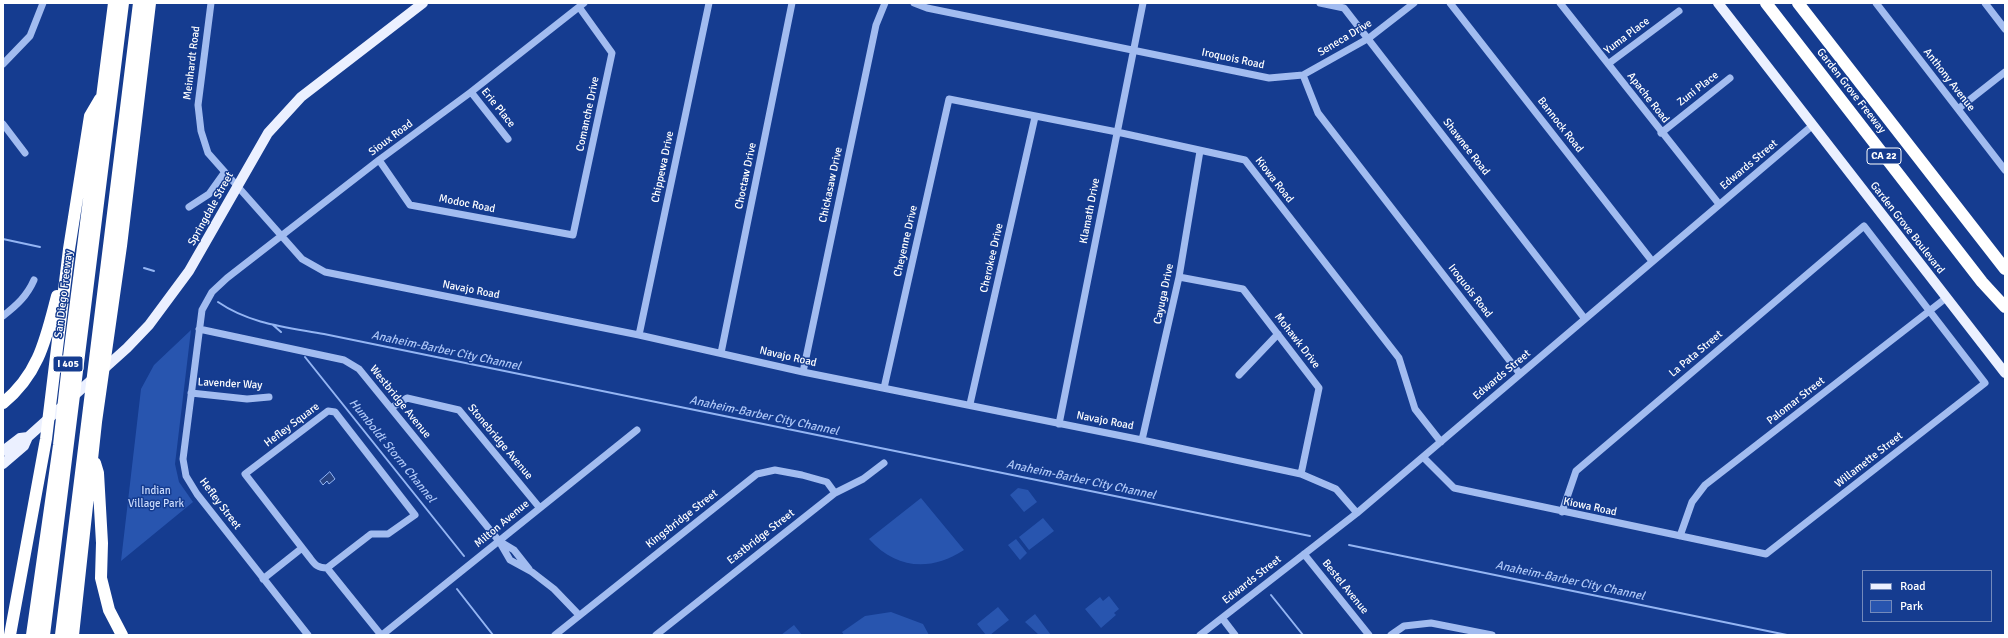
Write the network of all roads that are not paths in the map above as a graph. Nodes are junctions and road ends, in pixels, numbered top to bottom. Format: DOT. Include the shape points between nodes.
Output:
graph roads {
  1 [pos="43,3"];
  2 [pos="114,3"];
  3 [pos="123,3"];
  4 [pos="139,3"];
  5 [pos="150,3"];
  6 [pos="211,3"];
  7 [pos="423,3"];
  8 [pos="709,3"];
  9 [pos="792,3"];
  10 [pos="885,3"];
  11 [pos="914,3"];
  12 [pos="1143,3"];
  13 [pos="1320,3"];
  14 [pos="1414,3"];
  15 [pos="1450,3"];
  16 [pos="1560,3"];
  17 [pos="1718,3"];
  18 [pos="1766,3"];
  19 [pos="1798,3"];
  20 [pos="1876,3"];
  21 [pos="1985,3"];
  22 [pos="582,5"];
  23 [pos="1679,11"];
  24 [pos="2005,28"];
  25 [pos="1369,38"];
  26 [pos="1135,49"];
  27 [pos="3,64"];
  28 [pos="1608,64"];
  29 [pos="2005,72"];
  30 [pos="1303,75"];
  31 [pos="1730,78"];
  32 [pos="103,92"];
  33 [pos="471,92"];
  34 [pos="949,99"];
  35 [pos="1958,109"];
  36 [pos="1035,116"];
  37 [pos="3,124"];
  38 [pos="1813,125"];
  39 [pos="1117,132"];
  40 [pos="1661,133"];
  41 [pos="508,138"];
  42 [pos="1200,151"];
  43 [pos="25,153"];
  44 [pos="379,160"];
  45 [pos="2005,170"];
  46 [pos="224,173"];
  47 [pos="238,184"];
  48 [pos="1719,204"];
  49 [pos="189,207"];
  50 [pos="573,235"];
  51 [pos="281,237"];
  52 [pos="69,249"];
  53 [pos="1652,261"];
  54 [pos="2005,269"];
  55 [pos="1179,277"];
  56 [pos="34,280"];
  57 [pos="212,292"];
  58 [pos="1946,298"];
  59 [pos="2005,307"];
  60 [pos="1929,311"];
  61 [pos="3,316"];
  62 [pos="1585,319"];
  63 [pos="199,329"];
  64 [pos="1278,334"];
  65 [pos="639,335"];
  66 [pos="721,353"];
  67 [pos="804,372"];
  68 [pos="2005,373"];
  69 [pos="1520,374"];
  70 [pos="1239,376"];
  71 [pos="884,388"];
  72 [pos="191,393"];
  73 [pos="269,397"];
  74 [pos="3,403"];
  75 [pos="970,404"];
  76 [pos="391,408"];
  77 [pos="1058,424"];
  78 [pos="637,430"];
  79 [pos="28,438"];
  80 [pos="1142,440"];
  81 [pos="1441,442"];
  82 [pos="93,450"];
  83 [pos="3,451"];
  84 [pos="1422,457"];
  85 [pos="884,463"];
  86 [pos="3,464"];
  87 [pos="1301,474"];
  88 [pos="835,493"];
  89 [pos="539,507"];
  90 [pos="1562,512"];
  91 [pos="1357,513"];
  92 [pos="1680,536"];
  93 [pos="498,541"];
  94 [pos="302,548"];
  95 [pos="1304,554"];
  96 [pos="1766,554"];
  97 [pos="327,568"];
  98 [pos="263,579"];
  99 [pos="579,614"];
  100 [pos="1222,618"];
  101 [pos="10,635"];
  102 [pos="32,635"];
  103 [pos="44,635"];
  104 [pos="61,635"];
  105 [pos="73,635"];
  106 [pos="122,635"];
  107 [pos="308,635"];
  108 [pos="381,635"];
  109 [pos="555,635"];
  110 [pos="656,635"];
  111 [pos="1200,635"];
  112 [pos="1235,635"];
  113 [pos="1369,635"];
  114 [pos="1392,635"];
  115 [pos="1492,635"];
  1 -- 27 [label="street" via="30,36"];
  2 -- 32 [label="highway, San Diego Freeway / I 405"];
  3 -- 103 [label="highway"];
  4 -- 104 [label="highway"];
  5 -- 82 [label="highway"];
  6 -- 46 [label="street, Meinhardt Road" via="198,105 201,131 208,153"];
  7 -- 47 [label="main road, Springdale Street" via="301,97 268,133"];
  8 -- 65 [label="street, Chippewa Drive"];
  9 -- 66 [label="street, Choctaw Drive"];
  10 -- 67 [label="street, Chickasaw Drive" via="876,25"];
  11 -- 26 [label="street, Iroquois Road" via="927,8"];
  12 -- 26 [label="street, Klamath Drive"];
  13 -- 25 [label="street, Shawnee Road" via="1344,8"];
  14 -- 25 [label="street, Seneca Drive"];
  15 -- 53 [label="street, Bannock Road"];
  16 -- 28 [label="street, Apache Road"];
  17 -- 38 [label="main road, Garden Grove Boulevard"];
  18 -- 59 [label="highway, Garden Grove Freeway / CA 22" via="1982,282"];
  19 -- 54 [label="highway, Garden Grove Freeway / CA 22"];
  20 -- 35 [label="street, Anthony Avenue"];
  21 -- 24 [label="street"];
  22 -- 33 [label="street, Sioux Road"];
  22 -- 50 [label="street, Comanche Drive" via="612,53"];
  23 -- 28 [label="street, Yuma Place"];
  25 -- 30 [label="street, Seneca Drive"];
  25 -- 62 [label="street, Shawnee Road"];
  26 -- 30 [label="street, Iroquois Road" via="1269,78"];
  26 -- 39 [label="street, Klamath Drive"];
  28 -- 40 [label="street, Apache Road"];
  29 -- 35 [label="street"];
  30 -- 69 [label="street, Iroquois Road" via="1318,112"];
  31 -- 40 [label="street, Zuni Place"];
  32 -- 52 [label="highway" via="90,116"];
  32 -- 102 [label="highway, San Diego Freeway / I 405" via="59,445"];
  33 -- 41 [label="street, Erie Place"];
  33 -- 44 [label="street, Sioux Road"];
  34 -- 36 [label="street, Kiowa Road"];
  34 -- 71 [label="street, Cheyenne Drive"];
  35 -- 45 [label="street, Anthony Avenue"];
  36 -- 39 [label="street, Kiowa Road"];
  36 -- 75 [label="street, Cherokee Drive"];
  37 -- 43 [label="street"];
  38 -- 48 [label="street, Edwards Street"];
  38 -- 58 [label="main road, Garden Grove Boulevard"];
  39 -- 42 [label="street, Kiowa Road"];
  39 -- 77 [label="street, Klamath Drive"];
  40 -- 48 [label="street, Apache Road"];
  42 -- 55 [label="street, Cayuga Drive"];
  42 -- 81 [label="street, Kiowa Road" via="1246,160 1399,358 1415,409"];
  44 -- 50 [label="street, Modoc Road" via="410,205"];
  44 -- 51 [label="street, Sioux Road"];
  46 -- 47 [label="street, Meinhardt Road"];
  46 -- 49 [label="street" via="209,194"];
  47 -- 51 [label="street, Navajo Road"];
  47 -- 79 [label="main road, Springdale Street" via="189,271 149,325"];
  48 -- 53 [label="street, Edwards Street"];
  51 -- 57 [label="street, Sioux Road"];
  51 -- 65 [label="street, Navajo Road" via="302,259 325,272"];
  52 -- 74 [label="highway" via="38,360 22,384"];
  52 -- 101 [label="highway" via="46,439"];
  53 -- 62 [label="street, Edwards Street"];
  55 -- 64 [label="street, Mohawk Drive" via="1243,290"];
  55 -- 80 [label="street, Cayuga Drive"];
  56 -- 61 [label="street" via="19,304"];
  57 -- 63 [label="street, Hefley Street" via="202,310"];
  58 -- 60 [label="street, Palomar Street"];
  58 -- 68 [label="main road, Garden Grove Boulevard"];
  60 -- 90 [label="street, La Pata Street" via="1864,226 1576,471"];
  60 -- 92 [label="street, Palomar Street" via="1705,485 1692,502"];
  60 -- 96 [label="street, Willamette Street" via="1986,383"];
  62 -- 69 [label="street, Edwards Street"];
  63 -- 72 [label="street, Hefley Street"];
  63 -- 76 [label="street, Westbridge Avenue" via="344,360 359,369"];
  64 -- 70 [label="street"];
  64 -- 87 [label="street, Mohawk Drive" via="1319,388"];
  65 -- 66 [label="street, Navajo Road"];
  66 -- 67 [label="street, Navajo Road"];
  67 -- 71 [label="street, Navajo Road"];
  69 -- 81 [label="street, Edwards Street"];
  71 -- 75 [label="street, Navajo Road"];
  72 -- 73 [label="street, Lavender Way" via="242,398"];
  72 -- 98 [label="street, Hefley Street" via="183,459 186,476"];
  75 -- 77 [label="street, Navajo Road"];
  76 -- 89 [label="street, Stonebridge Avenue" via="407,398 460,410"];
  76 -- 93 [label="street, Westbridge Avenue"];
  77 -- 80 [label="street, Navajo Road"];
  78 -- 89 [label="street, Milton Avenue"];
  79 -- 83 [label="main road, Springdale Street" via="20,438"];
  79 -- 86 [label="main road, Springdale Street" via="24,446"];
  80 -- 87 [label="street, Navajo Road"];
  81 -- 84 [label="street, Edwards Street"];
  82 -- 105 [label="highway"];
  82 -- 106 [label="highway" via="102,543 101,578 109,610"];
  84 -- 90 [label="street, Kiowa Road" via="1454,488"];
  84 -- 91 [label="street, Edwards Street"];
  85 -- 88 [label="street, Eastbridge Street" via="863,479"];
  87 -- 91 [label="street, Navajo Road" via="1336,489"];
  88 -- 99 [label="street, Kingsbridge Street" via="827,482 802,475 775,470 757,474"];
  88 -- 110 [label="street, Eastbridge Street"];
  89 -- 93 [label="street, Milton Avenue"];
  90 -- 92 [label="street, Kiowa Road"];
  91 -- 95 [label="street, Edwards Street"];
  92 -- 96 [label="street, Kiowa Road"];
  93 -- 99 [label="street, Westbridge Avenue" via="510,560 532,572 554,589"];
  93 -- 108 [label="street, Milton Avenue"];
  94 -- 97 [label="street, Hefley Square" via="316,566"];
  94 -- 97 [label="street, Hefley Square" via="245,474 328,411 335,412 415,515 388,534 371,534"];
  94 -- 98 [label="street"];
  95 -- 100 [label="street, Edwards Street"];
  95 -- 113 [label="street, Bestel Avenue"];
  97 -- 108 [label="street, Hefley Square"];
  98 -- 107 [label="street, Hefley Street"];
  99 -- 109 [label="street, Kingsbridge Street"];
  100 -- 111 [label="street, Edwards Street"];
  100 -- 112 [label="street"];
  114 -- 115 [label="street" via="1404,626 1430,622"];
}
